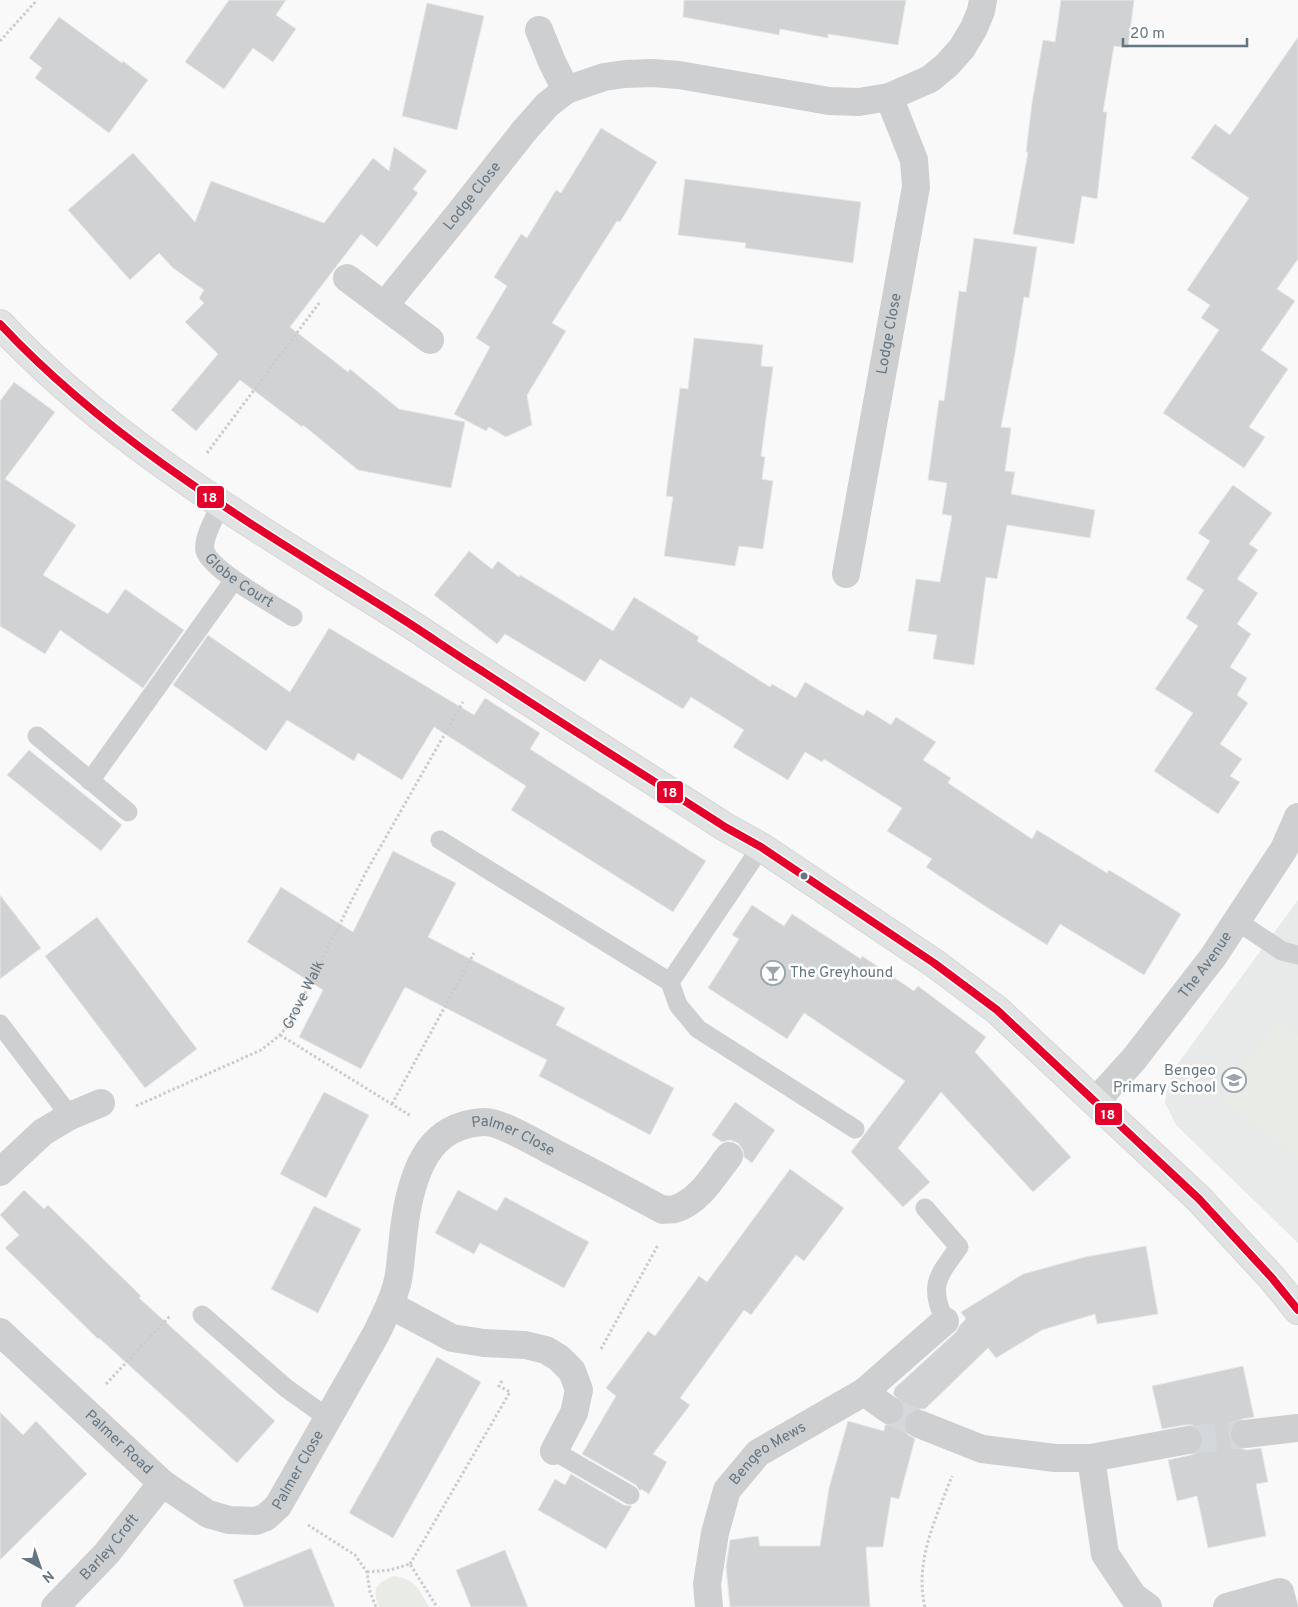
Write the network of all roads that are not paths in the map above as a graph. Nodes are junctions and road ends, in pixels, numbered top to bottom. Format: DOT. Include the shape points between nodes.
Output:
graph roads {
  1 [pos="983,0"];
  2 [pos="540,30"];
  3 [pos="566,90"];
  4 [pos="889,97"];
  5 [pos="347,278"];
  6 [pos="384,306"];
  7 [pos="0,324"];
  8 [pos="430,340"];
  9 [pos="221,504"];
  10 [pos="846,574"];
  11 [pos="234,580"];
  12 [pos="293,617"];
  13 [pos="37,736"];
  14 [pos="90,780"];
  15 [pos="128,812"];
  16 [pos="1298,817"];
  17 [pos="440,840"];
  18 [pos="761,847"];
  19 [pos="1237,920"];
  20 [pos="1298,955"];
  21 [pos="670,982"];
  22 [pos="0,1024"];
  23 [pos="1095,1102"];
  24 [pos="101,1103"];
  25 [pos="70,1116"];
  26 [pos="855,1129"];
  27 [pos="729,1156"];
  28 [pos="0,1172"];
  29 [pos="925,1208"];
  30 [pos="390,1305"];
  31 [pos="1298,1310"];
  32 [pos="202,1315"];
  33 [pos="944,1321"];
  34 [pos="0,1332"];
  35 [pos="864,1392"];
  36 [pos="889,1410"];
  37 [pos="328,1418"];
  38 [pos="919,1424"];
  39 [pos="1298,1428"];
  40 [pos="1245,1434"];
  41 [pos="1188,1440"];
  42 [pos="554,1451"];
  43 [pos="1091,1458"];
  44 [pos="162,1483"];
  45 [pos="630,1495"];
  46 [pos="256,1521"];
  47 [pos="64,1604"];
  48 [pos="710,1607"];
  49 [pos="1148,1607"];
  50 [pos="1227,1607"];
  51 [pos="1284,1607"];
  1 -- 4 [label="street, Lodge Close" via="974,28 947,64 930,79"];
  2 -- 3 [label="street"];
  3 -- 4 [label="street, Lodge Close" via="604,77 652,74 679,75 829,101 859,102"];
  3 -- 6 [label="street, Lodge Close" via="547,105 524,131"];
  4 -- 10 [label="street, Lodge Close" via="914,160 916,187"];
  5 -- 6 [label="street"];
  6 -- 8 [label="street"];
  7 -- 9 [label="main road" via="88,407"];
  9 -- 11 [label="lane, Globe Court" via="206,538 205,550 212,561"];
  9 -- 18 [label="main road"];
  11 -- 12 [label="lane, Globe Court"];
  11 -- 14 [label="lane"];
  13 -- 14 [label="lane"];
  14 -- 15 [label="lane"];
  16 -- 19 [label="street, The Avenue" via="1284,849"];
  17 -- 21 [label="lane"];
  18 -- 21 [label="lane"];
  18 -- 23 [label="main road" via="934,963 997,1010"];
  19 -- 20 [label="lane" via="1282,951"];
  19 -- 23 [label="street, The Avenue" via="1213,957 1134,1059"];
  21 -- 26 [label="lane" via="678,1005 698,1029"];
  22 -- 25 [label="lane"];
  23 -- 31 [label="main road" via="1199,1199"];
  24 -- 25 [label="street"];
  25 -- 28 [label="street" via="43,1132"];
  27 -- 30 [label="street, Palmer Close" via="692,1200 675,1209 663,1210 515,1132 485,1122 442,1134 422,1158 411,1191 398,1276"];
  29 -- 33 [label="lane" via="959,1247 940,1274 936,1289 937,1305"];
  30 -- 37 [label="street, Palmer Close"];
  30 -- 42 [label="street" via="452,1338 525,1345 546,1350 559,1358 572,1371 579,1390 574,1413"];
  32 -- 37 [label="lane" via="286,1388"];
  33 -- 35 [label="street, Bengeo Mews"];
  34 -- 44 [label="street, Palmer Road"];
  35 -- 36 [label="street"];
  35 -- 48 [label="street, Bengeo Mews" via="758,1453 727,1490 707,1584"];
  37 -- 46 [label="street, Palmer Close" via="278,1506"];
  38 -- 43 [label="street" via="982,1450 1055,1458"];
  39 -- 40 [label="street"];
  41 -- 43 [label="street"];
  42 -- 45 [label="lane"];
  43 -- 49 [label="street" via="1105,1554 1133,1596"];
  44 -- 46 [label="street, Palmer Road" via="208,1514 229,1520"];
  44 -- 47 [label="street, Barley Croft"];
  50 -- 51 [label="street" via="1280,1592"];
}
